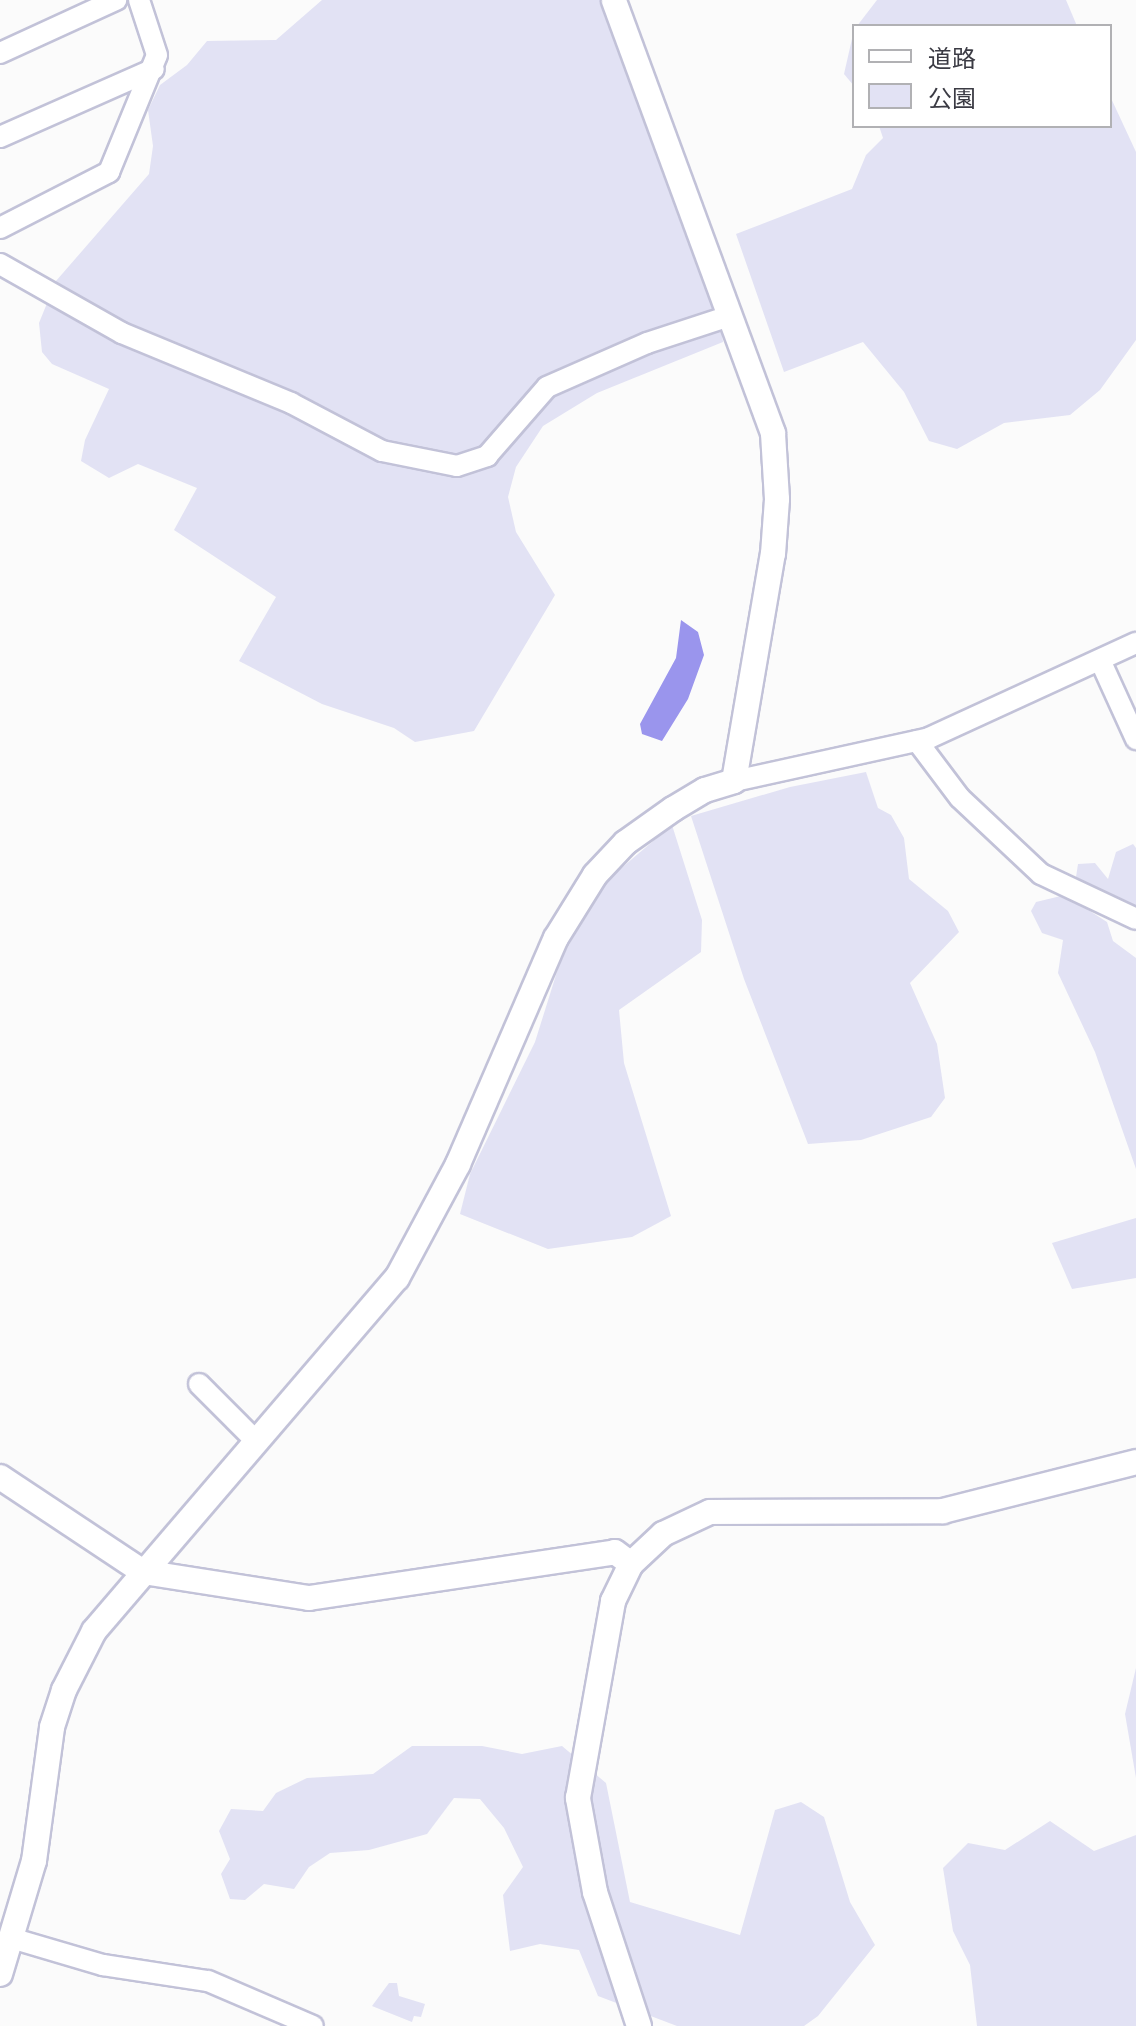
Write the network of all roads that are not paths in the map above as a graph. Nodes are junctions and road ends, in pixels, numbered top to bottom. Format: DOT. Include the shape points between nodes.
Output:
graph roads {
  1 [pos="116,0"];
  2 [pos="139,0"];
  3 [pos="614,0"];
  4 [pos="0,53"];
  5 [pos="154,69"];
  6 [pos="0,137"];
  7 [pos="0,228"];
  8 [pos="0,264"];
  9 [pos="729,316"];
  10 [pos="1136,643"];
  11 [pos="1100,660"];
  12 [pos="1136,739"];
  13 [pos="917,741"];
  14 [pos="734,781"];
  15 [pos="1136,919"];
  16 [pos="199,1384"];
  17 [pos="257,1442"];
  18 [pos="1136,1462"];
  19 [pos="0,1477"];
  20 [pos="631,1564"];
  21 [pos="143,1572"];
  22 [pos="11,1938"];
  23 [pos="0,1974"];
  24 [pos="313,2026"];
  25 [pos="639,2026"];
  1 -- 4 [label="street"];
  2 -- 5 [label="street" via="157,55"];
  3 -- 9 [label="street"];
  5 -- 6 [label="street"];
  5 -- 7 [label="street" via="109,172"];
  8 -- 9 [label="street" via="133,338 291,403 382,451 457,466 487,456 547,387 647,343"];
  9 -- 14 [label="street" via="773,433 777,499"];
  10 -- 11 [label="street"];
  11 -- 12 [label="street"];
  11 -- 13 [label="street"];
  13 -- 14 [label="street"];
  13 -- 15 [label="street" via="960,798 1041,874"];
  14 -- 17 [label="street" via="673,809 625,843 595,875 556,938 432,1219 388,1289"];
  16 -- 17 [label="street"];
  17 -- 21 [label="street"];
  18 -- 20 [label="street" via="943,1511 710,1512 663,1534"];
  19 -- 21 [label="street"];
  20 -- 21 [label="street" via="615,1552 309,1598"];
  20 -- 25 [label="street" via="610,1615 578,1798 595,1892"];
  21 -- 22 [label="street" via="94,1631 64,1690 52,1727 34,1861"];
  22 -- 23 [label="street"];
  22 -- 24 [label="street" via="103,1965 208,1981"];
}
